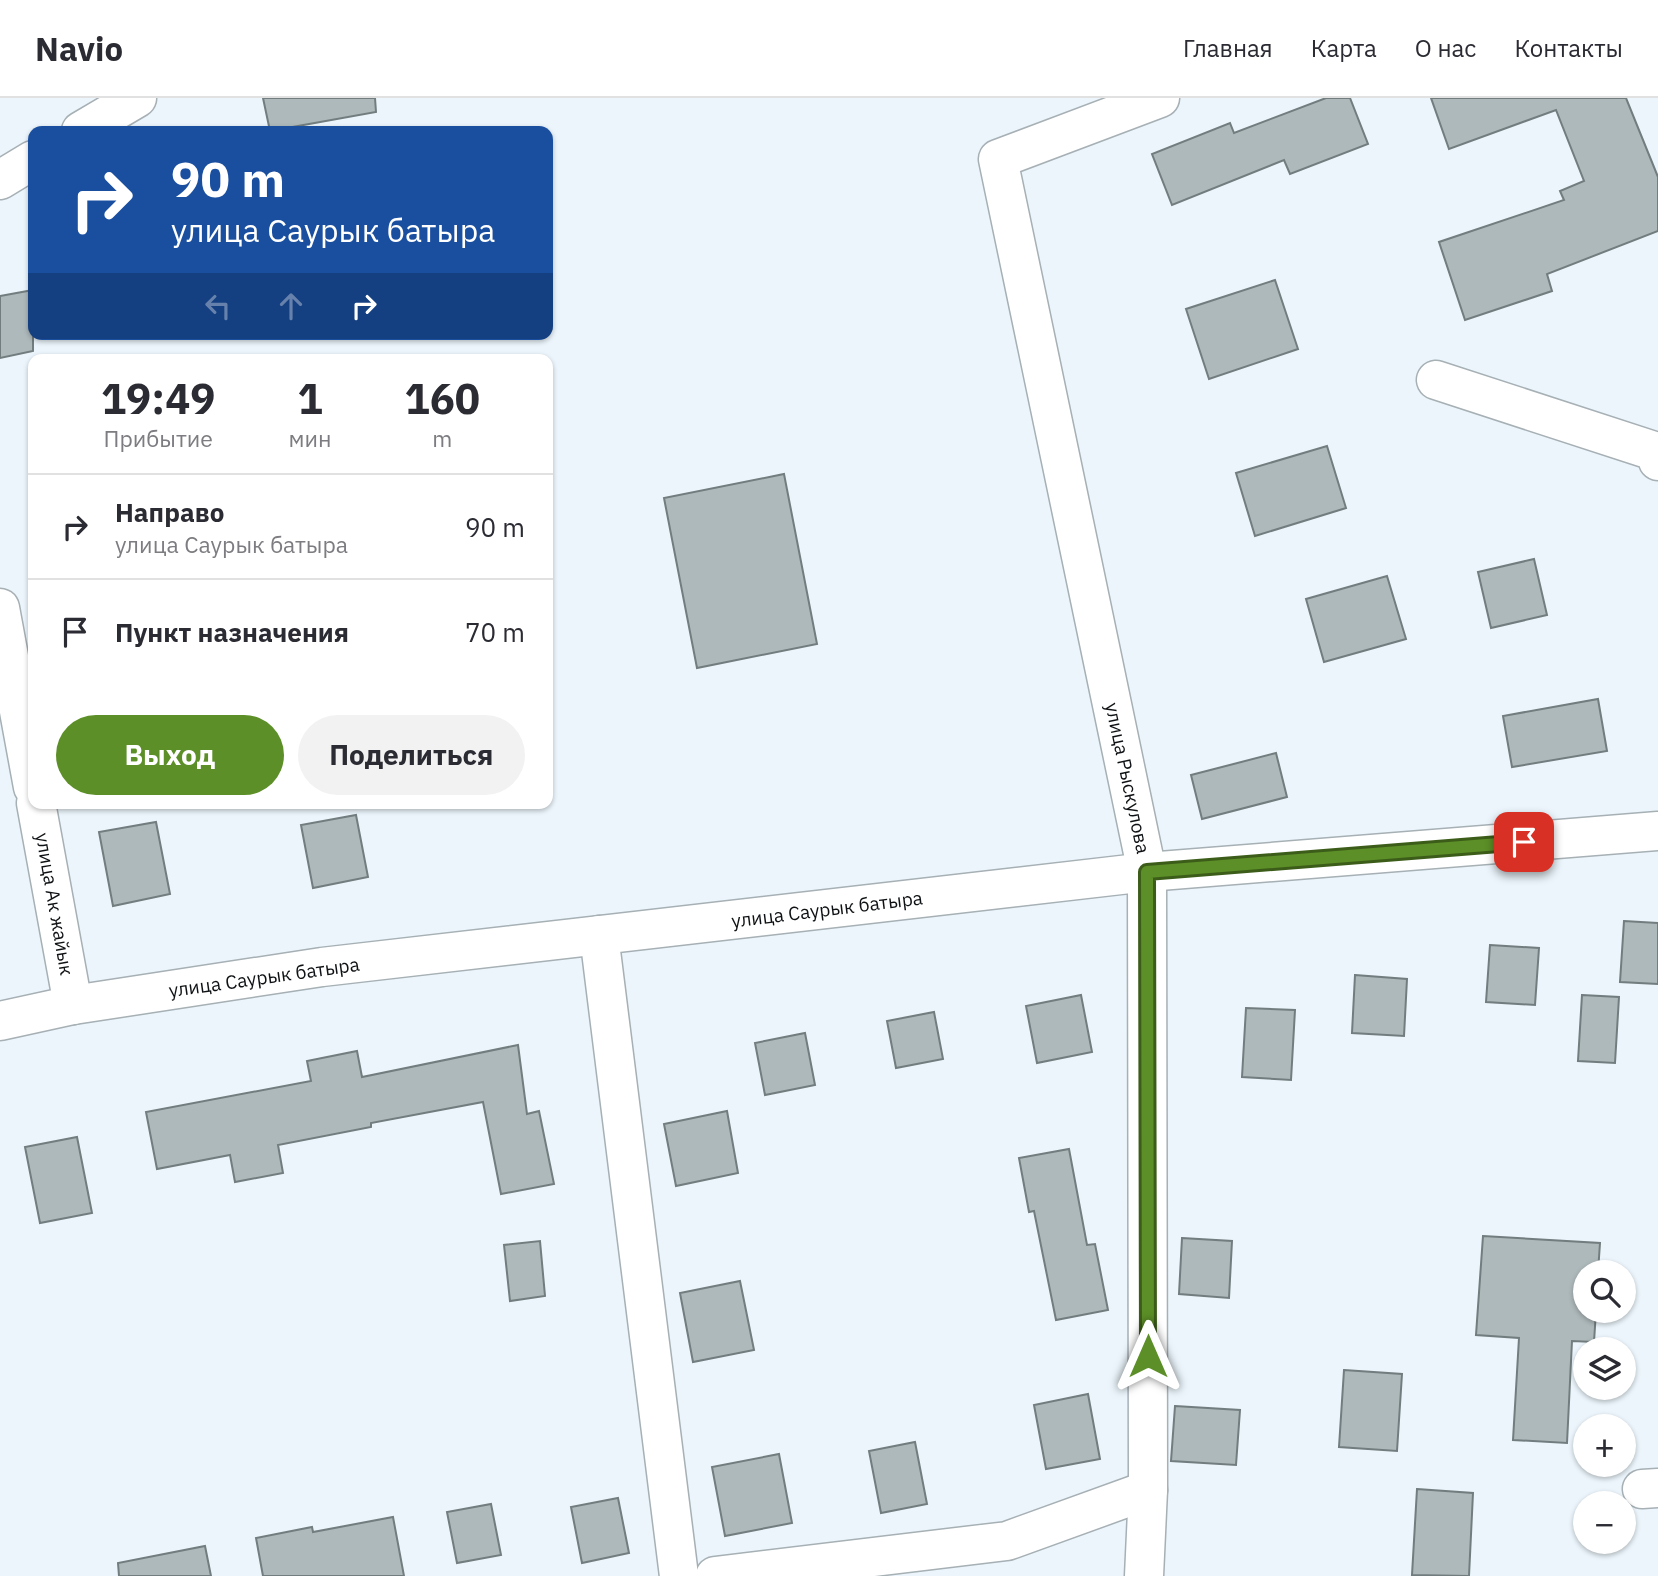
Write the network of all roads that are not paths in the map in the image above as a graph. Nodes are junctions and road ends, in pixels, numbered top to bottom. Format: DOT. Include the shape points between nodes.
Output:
graph roads {
  1 [pos="137,98"];
  2 [pos="1160,98"];
  3 [pos="89,126"];
  4 [pos="28,163"];
  5 [pos="0,180"];
  6 [pos="1436,380"];
  7 [pos="1658,460"];
  8 [pos="1,614"];
  9 [pos="28,760"];
  10 [pos="37,809"];
  11 [pos="1658,831"];
  12 [pos="1147,872"];
  13 [pos="599,935"];
  14 [pos="73,1005"];
  15 [pos="0,1021"];
  16 [pos="1148,1490"];
  17 [pos="679,1576"];
  18 [pos="715,1576"];
  19 [pos="1144,1576"];
  1 -- 3 [label="street"];
  2 -- 12 [label="street, улица Рыскулова" via="998,159"];
  4 -- 5 [label="street"];
  6 -- 7 [label="street" via="1657,452"];
  8 -- 9 [label="street"];
  10 -- 14 [label="street, улица Ак жайык"];
  11 -- 12 [label="street, улица Саурык батыра"];
  12 -- 13 [label="street, улица Саурык батыра"];
  12 -- 16 [label="street, улица Рыскулова"];
  13 -- 14 [label="street, улица Саурык батыра" via="321,967"];
  13 -- 17 [label="street"];
  14 -- 15 [label="street, улица Саурык батыра"];
  16 -- 18 [label="street" via="1007,1541"];
  16 -- 19 [label="street, улица Рыскулова"];
}
